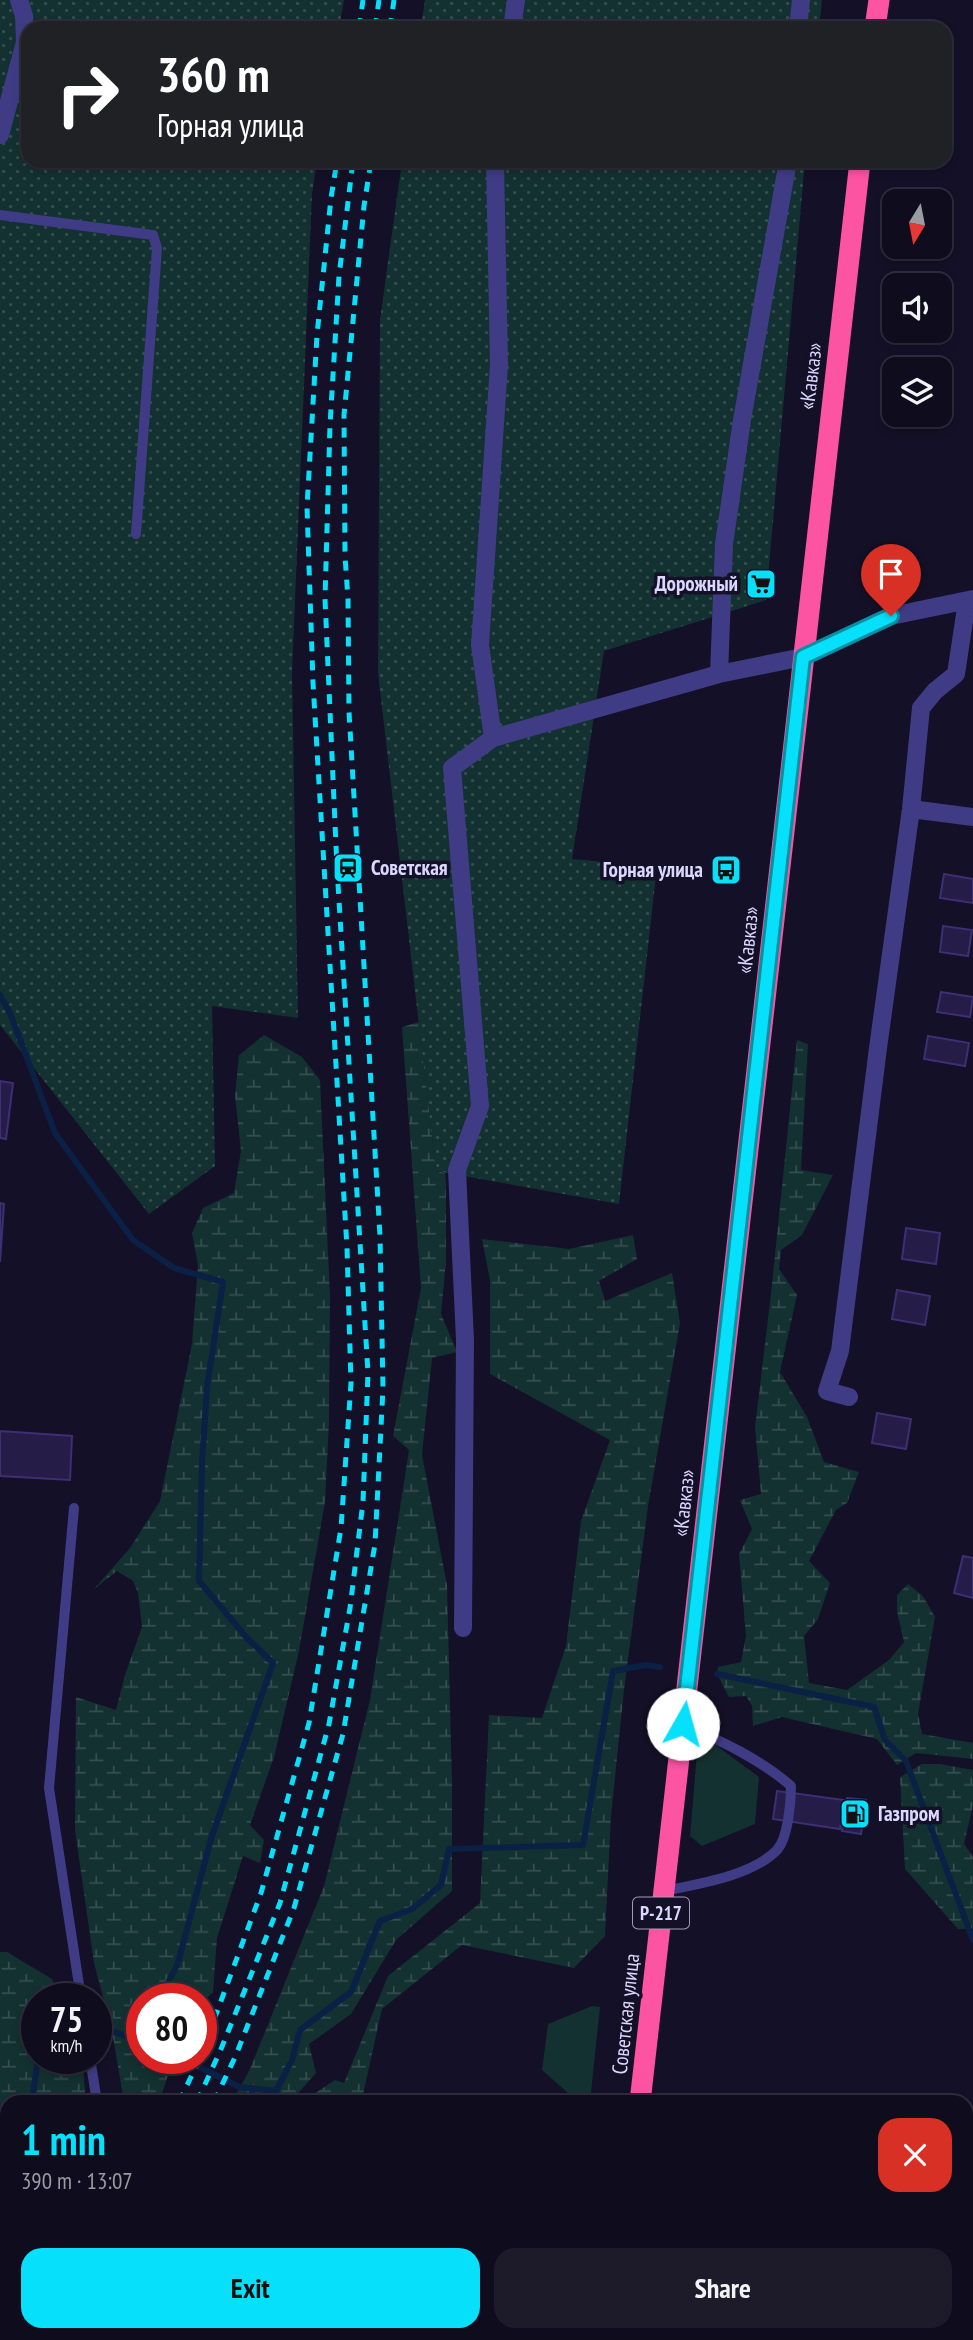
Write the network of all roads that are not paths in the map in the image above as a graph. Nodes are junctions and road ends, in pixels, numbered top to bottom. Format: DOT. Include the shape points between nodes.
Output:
graph roads {
  1 [pos="19,0"];
  2 [pos="516,0"];
  3 [pos="801,0"];
  4 [pos="879,0"];
  5 [pos="24,21"];
  6 [pos="513,21"];
  7 [pos="798,21"];
  8 [pos="876,21"];
  9 [pos="21,57"];
  10 [pos="0,135"];
  11 [pos="495,168"];
  12 [pos="787,168"];
  13 [pos="859,168"];
  14 [pos="0,215"];
  15 [pos="136,534"];
  16 [pos="970,600"];
  17 [pos="803,657"];
  18 [pos="719,674"];
  19 [pos="493,738"];
  20 [pos="911,809"];
  21 [pos="973,817"];
  22 [pos="849,1397"];
  23 [pos="74,1508"];
  24 [pos="463,1628"];
  25 [pos="683,1724"];
  26 [pos="663,1891"];
  27 [pos="79,1983"];
  28 [pos="93,2074"];
  29 [pos="96,2095"];
  30 [pos="641,2095"];
  1 -- 5 [label="street"];
  2 -- 6 [label="street"];
  3 -- 7 [label="street"];
  4 -- 8 [label="highway"];
  9 -- 10 [label="street"];
  11 -- 19 [label="street" via="499,365 480,645"];
  12 -- 18 [label="street" via="724,544"];
  13 -- 17 [label="highway, «Кавказ» / Р-217"];
  14 -- 15 [label="lane" via="153,235 157,248"];
  16 -- 17 [label="street" via="891,616"];
  16 -- 20 [label="street" via="957,674 921,708"];
  17 -- 18 [label="street"];
  17 -- 25 [label="highway, «Кавказ» / Р-217"];
  18 -- 19 [label="street"];
  19 -- 24 [label="street" via="452,768 480,1107 457,1170 465,1340"];
  20 -- 21 [label="street"];
  20 -- 22 [label="street" via="840,1351 827,1391"];
  23 -- 27 [label="lane" via="49,1788"];
  25 -- 26 [label="highway, Советская улица / Р-217"];
  25 -- 26 [label="lane" via="771,1769 791,1786 790,1814 779,1849 757,1865"];
  26 -- 30 [label="highway, Советская улица / Р-217"];
  28 -- 29 [label="lane"];
}
